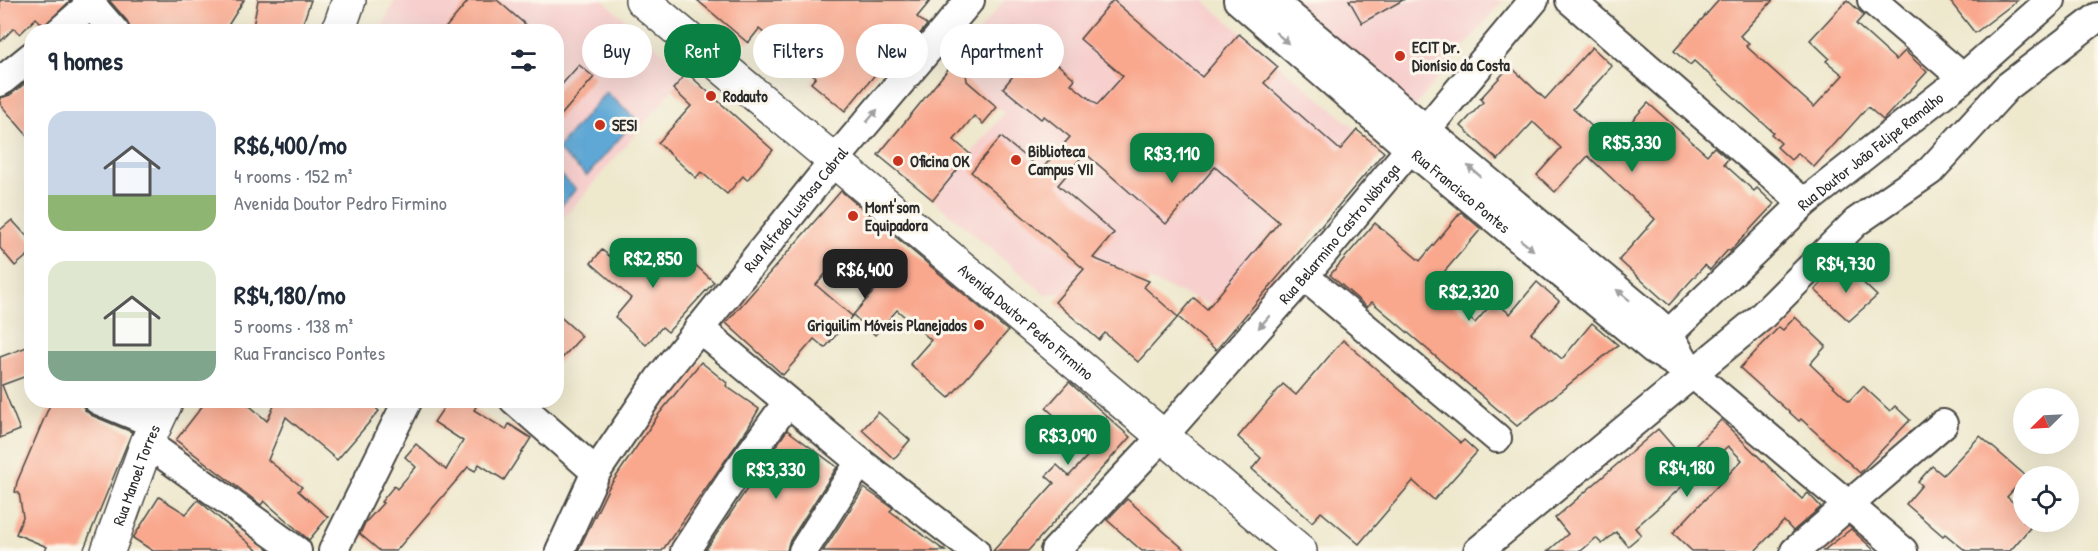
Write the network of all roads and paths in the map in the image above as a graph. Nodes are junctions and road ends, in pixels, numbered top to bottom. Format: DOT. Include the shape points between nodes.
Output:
graph roads {
  1 [pos="349,0"];
  2 [pos="642,0"];
  3 [pos="970,0"];
  4 [pos="1238,0"];
  5 [pos="1271,0"];
  6 [pos="1534,0"];
  7 [pos="1570,0"];
  8 [pos="1872,0"];
  9 [pos="2050,0"];
  10 [pos="89,2"];
  11 [pos="2098,17"];
  12 [pos="67,24"];
  13 [pos="108,24"];
  14 [pos="341,24"];
  15 [pos="24,62"];
  16 [pos="1963,78"];
  17 [pos="0,82"];
  18 [pos="1417,139"];
  19 [pos="834,161"];
  20 [pos="1804,203"];
  21 [pos="1304,276"];
  22 [pos="699,328"];
  23 [pos="1660,341"];
  24 [pos="1693,374"];
  25 [pos="787,403"];
  26 [pos="119,408"];
  27 [pos="404,408"];
  28 [pos="523,408"];
  29 [pos="157,422"];
  30 [pos="1943,424"];
  31 [pos="1162,436"];
  32 [pos="1497,438"];
  33 [pos="860,462"];
  34 [pos="596,472"];
  35 [pos="1850,504"];
  36 [pos="108,551"];
  37 [pos="297,551"];
  38 [pos="333,551"];
  39 [pos="560,551"];
  40 [pos="685,551"];
  41 [pos="803,551"];
  42 [pos="975,551"];
  43 [pos="1055,551"];
  44 [pos="1300,551"];
  45 [pos="1478,551"];
  46 [pos="1795,551"];
  47 [pos="1903,551"];
  1 -- 14 [label="main road"];
  2 -- 19 [label="main road, Avenida Doutor Pedro Firmino"];
  19 -- 3 [label="street, Rua Alfredo Lustosa Cabral, one-way"];
  4 -- 18 [label="street, Rua Francisco Pontes, one-way"];
  5 -- 18 [label="street, Rua Francisco Pontes"];
  6 -- 18 [label="street, Rua Belarmino Castro Nóbrega"];
  7 -- 20 [label="street"];
  8 -- 16 [label="street"];
  9 -- 16 [label="street, Rua Doutor João Felipe Ramalho"];
  10 -- 12 [label="street"];
  10 -- 13 [label="street"];
  11 -- 24 [label="street" via="2007,87 1930,171 1856,222 1760,318"];
  15 -- 17 [label="street"];
  16 -- 20 [label="street, Rua Doutor João Felipe Ramalho"];
  18 -- 21 [label="street, Rua Belarmino Castro Nóbrega"];
  18 -- 23 [label="street, Rua Francisco Pontes"];
  19 -- 22 [label="street, Rua Alfredo Lustosa Cabral"];
  19 -- 31 [label="main road, Avenida Doutor Pedro Firmino"];
  20 -- 23 [label="street, Rua Doutor João Felipe Ramalho"];
  21 -- 31 [label="street, Rua Belarmino Castro Nóbrega, one-way"];
  21 -- 32 [label="street"];
  22 -- 25 [label="street"];
  22 -- 34 [label="street, Rua Alfredo Lustosa Cabral" via="625,425"];
  23 -- 24 [label="street, Rua Francisco Pontes"];
  24 -- 35 [label="street, Rua Francisco Pontes"];
  24 -- 45 [label="street"];
  25 -- 33 [label="street"];
  25 -- 40 [label="street"];
  26 -- 29 [label="street"];
  27 -- 38 [label="street"];
  28 -- 34 [label="street"];
  29 -- 36 [label="main road, Rua Manoel Torres"];
  29 -- 37 [label="street"];
  30 -- 35 [label="street"];
  31 -- 43 [label="street, Rua Belarmino Castro Nóbrega"];
  31 -- 44 [label="main road, Avenida Doutor Pedro Firmino"];
  33 -- 41 [label="street"];
  33 -- 42 [label="street"];
  34 -- 39 [label="street, Rua Alfredo Lustosa Cabral"];
  35 -- 46 [label="street"];
  35 -- 47 [label="street, Rua Francisco Pontes"];
}
